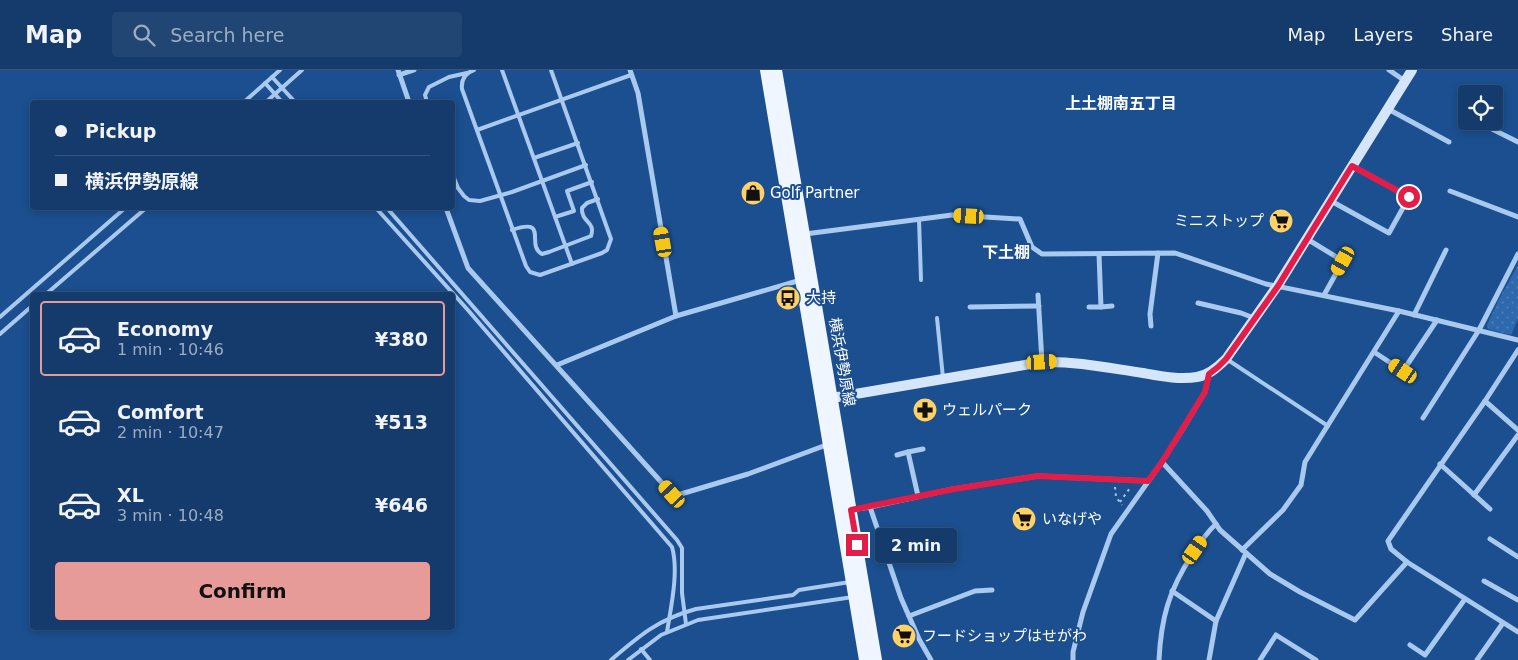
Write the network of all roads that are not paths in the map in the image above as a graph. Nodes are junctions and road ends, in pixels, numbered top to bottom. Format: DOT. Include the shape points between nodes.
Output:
graph roads {
  1 [pos="280,70"];
  2 [pos="302,70"];
  3 [pos="414,70"];
  4 [pos="474,70"];
  5 [pos="502,70"];
  6 [pos="551,70"];
  7 [pos="766,70"];
  8 [pos="776,70"];
  9 [pos="1389,70"];
  10 [pos="1412,70"];
  11 [pos="398,72"];
  12 [pos="468,72"];
  13 [pos="631,72"];
  14 [pos="272,77"];
  15 [pos="1405,81"];
  16 [pos="265,84"];
  17 [pos="282,88"];
  18 [pos="275,94"];
  19 [pos="562,99"];
  20 [pos="246,100"];
  21 [pos="268,100"];
  22 [pos="280,100"];
  23 [pos="293,100"];
  24 [pos="408,100"];
  25 [pos="425,100"];
  26 [pos="1388,109"];
  27 [pos="518,115"];
  28 [pos="476,130"];
  29 [pos="1494,130"];
  30 [pos="1448,142"];
  31 [pos="1518,142"];
  32 [pos="578,143"];
  33 [pos="534,158"];
  34 [pos="586,165"];
  35 [pos="1352,166"];
  36 [pos="455,180"];
  37 [pos="542,181"];
  38 [pos="592,182"];
  39 [pos="1450,191"];
  40 [pos="500,195"];
  41 [pos="598,199"];
  42 [pos="1331,201"];
  43 [pos="123,210"];
  44 [pos="144,210"];
  45 [pos="378,210"];
  46 [pos="389,210"];
  47 [pos="447,210"];
  48 [pos="555,217"];
  49 [pos="1518,217"];
  50 [pos="920,219"];
  51 [pos="512,230"];
  52 [pos="799,235"];
  53 [pos="1307,239"];
  54 [pos="566,246"];
  55 [pos="1446,250"];
  56 [pos="1158,253"];
  57 [pos="1099,254"];
  58 [pos="1517,256"];
  59 [pos="572,264"];
  60 [pos="802,280"];
  61 [pos="921,280"];
  62 [pos="1278,286"];
  63 [pos="48,292"];
  64 [pos="451,292"];
  65 [pos="1038,295"];
  66 [pos="1324,295"];
  67 [pos="455,297"];
  68 [pos="1198,303"];
  69 [pos="1039,306"];
  70 [pos="1112,306"];
  71 [pos="970,307"];
  72 [pos="1089,307"];
  73 [pos="1101,307"];
  74 [pos="30,308"];
  75 [pos="1399,312"];
  76 [pos="1414,315"];
  77 [pos="676,316"];
  78 [pos="0,318"];
  79 [pos="937,318"];
  80 [pos="1255,318"];
  81 [pos="1437,320"];
  82 [pos="1151,326"];
  83 [pos="1479,330"];
  84 [pos="0,334"];
  85 [pos="1518,340"];
  86 [pos="1518,350"];
  87 [pos="1374,352"];
  88 [pos="1226,359"];
  89 [pos="1042,362"];
  90 [pos="557,365"];
  91 [pos="1209,374"];
  92 [pos="944,380"];
  93 [pos="832,398"];
  94 [pos="1485,401"];
  95 [pos="1423,418"];
  96 [pos="1328,426"];
  97 [pos="1518,430"];
  98 [pos="1518,435"];
  99 [pos="830,443"];
  100 [pos="923,449"];
  101 [pos="908,452"];
  102 [pos="897,455"];
  103 [pos="1162,462"];
  104 [pos="1440,464"];
  105 [pos="1148,481"];
  106 [pos="1474,495"];
  107 [pos="918,496"];
  108 [pos="870,507"];
  109 [pos="1490,509"];
  110 [pos="851,510"];
  111 [pos="1216,524"];
  112 [pos="1490,539"];
  113 [pos="1244,552"];
  114 [pos="1518,557"];
  115 [pos="1407,562"];
  116 [pos="1484,581"];
  117 [pos="853,582"];
  118 [pos="992,590"];
  119 [pos="1172,590"];
  120 [pos="855,597"];
  121 [pos="1465,599"];
  122 [pos="1518,600"];
  123 [pos="683,612"];
  124 [pos="908,616"];
  125 [pos="669,618"];
  126 [pos="1216,620"];
  127 [pos="1503,622"];
  128 [pos="686,624"];
  129 [pos="667,632"];
  130 [pos="1518,632"];
  131 [pos="1410,645"];
  132 [pos="641,650"];
  133 [pos="611,660"];
  134 [pos="628,660"];
  135 [pos="650,660"];
  136 [pos="866,660"];
  137 [pos="876,660"];
  138 [pos="931,660"];
  139 [pos="1073,660"];
  140 [pos="1159,660"];
  141 [pos="1209,660"];
  142 [pos="1260,660"];
  143 [pos="1316,660"];
  144 [pos="1477,660"];
  1 -- 14 [label="lane"];
  2 -- 17 [label="lane"];
  3 -- 11 [label="street"];
  4 -- 12 [label="lane"];
  5 -- 27 [label="lane"];
  6 -- 19 [label="lane"];
  7 -- 52 [label="main road, 横浜伊勢原線"];
  8 -- 52 [label="main road, 横浜伊勢原線"];
  9 -- 15 [label="street"];
  10 -- 15 [label="street"];
  11 -- 24 [label="street"];
  12 -- 25 [label="lane" via="432,84 426,91"];
  12 -- 28 [label="lane" via="461,87"];
  13 -- 19 [label="lane"];
  13 -- 77 [label="street" via="638,93"];
  14 -- 16 [label="lane"];
  14 -- 17 [label="lane"];
  15 -- 26 [label="street"];
  16 -- 18 [label="lane"];
  16 -- 20 [label="lane"];
  17 -- 18 [label="lane"];
  17 -- 23 [label="lane"];
  18 -- 21 [label="lane"];
  18 -- 22 [label="lane"];
  19 -- 27 [label="lane"];
  19 -- 32 [label="lane"];
  26 -- 30 [label="street"];
  26 -- 35 [label="street"];
  27 -- 28 [label="lane"];
  27 -- 33 [label="lane"];
  28 -- 40 [label="lane"];
  29 -- 31 [label="street"];
  32 -- 33 [label="lane"];
  32 -- 34 [label="lane"];
  33 -- 37 [label="lane"];
  34 -- 37 [label="lane"];
  34 -- 38 [label="lane"];
  35 -- 42 [label="street"];
  35 -- 42 [label="street" via="1409,197 1389,233"];
  36 -- 40 [label="lane" via="460,192 469,200 480,201"];
  37 -- 40 [label="lane"];
  37 -- 48 [label="lane"];
  38 -- 41 [label="lane"];
  38 -- 48 [label="lane" via="567,191 574,211"];
  39 -- 49 [label="street"];
  40 -- 51 [label="lane"];
  41 -- 54 [label="lane" via="582,208 583,218 593,230 591,236"];
  41 -- 59 [label="lane" via="611,244 602,253"];
  42 -- 53 [label="street"];
  43 -- 78 [label="lane"];
  44 -- 63 [label="lane"];
  45 -- 64 [label="lane"];
  46 -- 123 [label="lane" via="677,540 682,548"];
  47 -- 90 [label="street" via="468,268"];
  48 -- 54 [label="lane"];
  50 -- 52 [label="street"];
  50 -- 57 [label="street" via="952,215 1020,219 1032,247 1042,254"];
  50 -- 61 [label="lane"];
  51 -- 54 [label="lane" via="526,226 532,228 536,233 535,248 542,254"];
  51 -- 59 [label="lane" via="528,270 534,274"];
  52 -- 60 [label="main road, 横浜伊勢原線"];
  52 -- 93 [label="main road, 横浜伊勢原線"];
  53 -- 62 [label="street"];
  53 -- 66 [label="street" via="1343,261"];
  54 -- 59 [label="lane"];
  55 -- 76 [label="street"];
  56 -- 57 [label="street"];
  56 -- 62 [label="street" via="1175,253"];
  56 -- 82 [label="street"];
  57 -- 73 [label="street"];
  58 -- 83 [label="street"];
  60 -- 77 [label="street"];
  60 -- 99 [label="main road, 横浜伊勢原線"];
  62 -- 66 [label="street"];
  62 -- 80 [label="street"];
  65 -- 69 [label="street"];
  66 -- 75 [label="street"];
  67 -- 125 [label="lane" via="672,547 674,580"];
  68 -- 80 [label="street"];
  69 -- 71 [label="street"];
  69 -- 89 [label="street"];
  70 -- 73 [label="street"];
  72 -- 73 [label="street"];
  74 -- 84 [label="lane"];
  75 -- 76 [label="street"];
  75 -- 87 [label="street"];
  76 -- 81 [label="street"];
  77 -- 90 [label="street"];
  79 -- 92 [label="lane"];
  80 -- 88 [label="street"];
  81 -- 83 [label="street"];
  81 -- 87 [label="street" via="1403,371"];
  83 -- 85 [label="street"];
  83 -- 95 [label="street"];
  86 -- 94 [label="street"];
  87 -- 96 [label="street"];
  88 -- 91 [label="street"];
  88 -- 96 [label="lane"];
  89 -- 91 [label="street" via="1076,362 1186,378"];
  89 -- 92 [label="street"];
  90 -- 99 [label="street" via="672,494 732,478"];
  91 -- 103 [label="street" via="1205,392"];
  92 -- 93 [label="street"];
  93 -- 110 [label="main road, 横浜伊勢原線"];
  94 -- 97 [label="street"];
  94 -- 104 [label="street"];
  96 -- 113 [label="street" via="1305,462 1301,485"];
  98 -- 106 [label="street"];
  99 -- 117 [label="main road, 横浜伊勢原線"];
  100 -- 101 [label="street"];
  101 -- 102 [label="street"];
  101 -- 107 [label="street"];
  103 -- 105 [label="street"];
  103 -- 111 [label="street"];
  104 -- 106 [label="street"];
  104 -- 115 [label="street" via="1388,541 1391,549"];
  105 -- 107 [label="street" via="1038,476"];
  105 -- 139 [label="street" via="1111,534 1084,612"];
  106 -- 109 [label="street"];
  107 -- 108 [label="street"];
  108 -- 110 [label="street"];
  108 -- 124 [label="street"];
  110 -- 137 [label="main road, 横浜伊勢原線"];
  111 -- 113 [label="street"];
  111 -- 119 [label="street" via="1195,550"];
  112 -- 114 [label="street"];
  113 -- 115 [label="street" via="1270,574 1355,620"];
  113 -- 126 [label="street"];
  115 -- 121 [label="street"];
  116 -- 122 [label="street"];
  117 -- 120 [label="main road, 横浜伊勢原線"];
  117 -- 123 [label="lane" via="799,590 794,595"];
  118 -- 124 [label="street" via="975,591"];
  119 -- 126 [label="street"];
  119 -- 140 [label="street" via="1165,611"];
  120 -- 128 [label="lane"];
  120 -- 136 [label="main road, 横浜伊勢原線"];
  121 -- 127 [label="street"];
  121 -- 131 [label="street" via="1425,655"];
  123 -- 125 [label="lane"];
  123 -- 128 [label="lane"];
  124 -- 138 [label="street"];
  125 -- 129 [label="lane"];
  125 -- 133 [label="lane" via="641,634"];
  126 -- 141 [label="street"];
  127 -- 130 [label="street"];
  127 -- 144 [label="street"];
  128 -- 129 [label="lane"];
  129 -- 132 [label="lane"];
  132 -- 134 [label="lane"];
  132 -- 135 [label="lane"];
  142 -- 143 [label="street" via="1276,635"];
}
